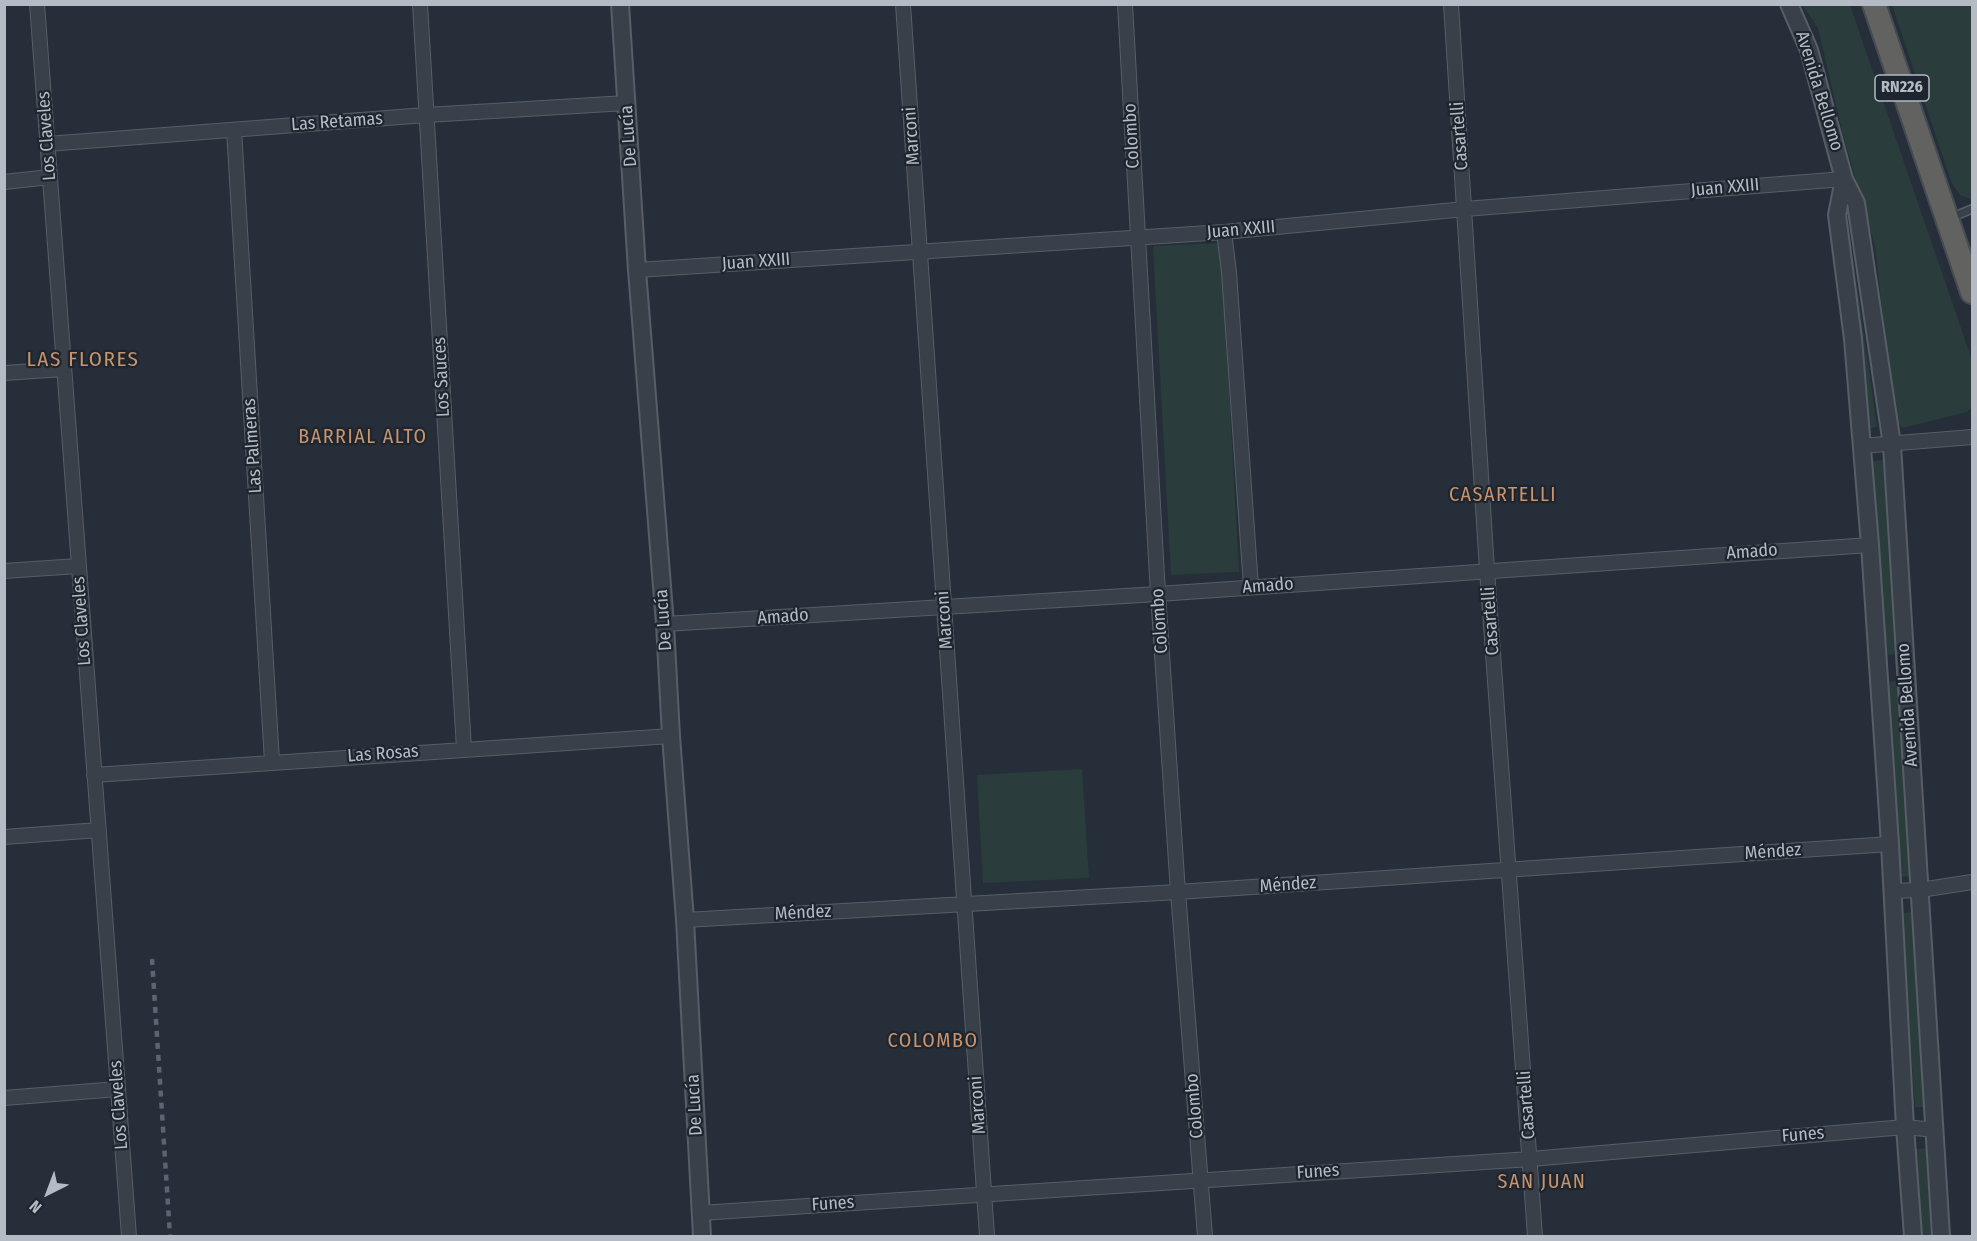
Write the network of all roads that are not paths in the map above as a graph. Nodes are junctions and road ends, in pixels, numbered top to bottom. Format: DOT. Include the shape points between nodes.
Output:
graph roads {
  1 [pos="37,4"];
  2 [pos="420,4"];
  3 [pos="620,4"];
  4 [pos="903,4"];
  5 [pos="1125,4"];
  6 [pos="1451,4"];
  7 [pos="1789,4"];
  8 [pos="1874,4"];
  9 [pos="627,103"];
  10 [pos="426,115"];
  11 [pos="234,130"];
  12 [pos="47,144"];
  13 [pos="50,177"];
  14 [pos="1844,179"];
  15 [pos="4,182"];
  16 [pos="1465,209"];
  17 [pos="1972,209"];
  18 [pos="1947,219"];
  19 [pos="1224,232"];
  20 [pos="1138,238"];
  21 [pos="921,252"];
  22 [pos="637,270"];
  23 [pos="1972,292"];
  24 [pos="64,369"];
  25 [pos="4,373"];
  26 [pos="1972,437"];
  27 [pos="1892,445"];
  28 [pos="1861,446"];
  29 [pos="1870,545"];
  30 [pos="78,566"];
  31 [pos="1487,570"];
  32 [pos="4,571"];
  33 [pos="1251,587"];
  34 [pos="1158,594"];
  35 [pos="944,607"];
  36 [pos="665,624"];
  37 [pos="1906,671"];
  38 [pos="1879,672"];
  39 [pos="671,736"];
  40 [pos="464,749"];
  41 [pos="272,762"];
  42 [pos="94,775"];
  43 [pos="99,830"];
  44 [pos="4,837"];
  45 [pos="1890,843"];
  46 [pos="1509,870"];
  47 [pos="1972,882"];
  48 [pos="1892,891"];
  49 [pos="1920,891"];
  50 [pos="1178,892"];
  51 [pos="965,903"];
  52 [pos="685,920"];
  53 [pos="118,1089"];
  54 [pos="4,1098"];
  55 [pos="1905,1127"];
  56 [pos="1935,1130"];
  57 [pos="1531,1159"];
  58 [pos="1201,1179"];
  59 [pos="984,1194"];
  60 [pos="700,1213"];
  61 [pos="129,1236"];
  62 [pos="702,1236"];
  63 [pos="987,1236"];
  64 [pos="1205,1236"];
  65 [pos="1535,1236"];
  66 [pos="1913,1236"];
  67 [pos="1941,1236"];
  1 -- 12 [label="street, Los Claveles"];
  2 -- 10 [label="street, Los Sauces"];
  3 -- 9 [label="street, De Lucía"];
  4 -- 21 [label="street, Marconi"];
  5 -- 20 [label="street, Colombo"];
  6 -- 16 [label="street, Casartelli"];
  7 -- 14 [label="street, Avenida Bellomo" via="1809,50"];
  8 -- 18 [label="highway, RN226"];
  9 -- 10 [label="street, Las Retamas"];
  9 -- 22 [label="street, De Lucía"];
  10 -- 11 [label="street, Las Retamas"];
  10 -- 40 [label="street, Los Sauces"];
  11 -- 12 [label="street, Las Retamas"];
  11 -- 41 [label="street, Las Palmeras"];
  12 -- 13 [label="street, Los Claveles"];
  13 -- 15 [label="street"];
  13 -- 24 [label="street, Los Claveles"];
  14 -- 16 [label="street, Juan XXIII"];
  14 -- 27 [label="street, Avenida Bellomo" via="1856,203"];
  14 -- 28 [label="street, Avenida Bellomo" via="1838,215"];
  16 -- 19 [label="street, Juan XXIII"];
  16 -- 31 [label="street, Casartelli"];
  17 -- 18 [label="lane"];
  18 -- 23 [label="highway, RN226"];
  19 -- 20 [label="street, Juan XXIII"];
  19 -- 33 [label="street"];
  20 -- 21 [label="street, Juan XXIII"];
  20 -- 34 [label="street, Colombo"];
  21 -- 22 [label="street, Juan XXIII"];
  21 -- 35 [label="street, Marconi"];
  22 -- 36 [label="street, De Lucía"];
  24 -- 25 [label="street"];
  24 -- 30 [label="street, Los Claveles"];
  26 -- 27 [label="street"];
  27 -- 28 [label="street"];
  27 -- 37 [label="street, Avenida Bellomo"];
  28 -- 29 [label="street, Avenida Bellomo"];
  29 -- 31 [label="street, Amado"];
  29 -- 38 [label="street, Avenida Bellomo"];
  30 -- 32 [label="street"];
  30 -- 42 [label="street, Los Claveles"];
  31 -- 33 [label="street, Amado"];
  31 -- 46 [label="street, Casartelli"];
  33 -- 34 [label="street, Amado"];
  34 -- 35 [label="street, Amado"];
  34 -- 50 [label="street, Colombo"];
  35 -- 36 [label="street, Amado"];
  35 -- 51 [label="street, Marconi"];
  36 -- 39 [label="street, De Lucía"];
  37 -- 38 [label="street"];
  37 -- 49 [label="street, Avenida Bellomo"];
  38 -- 45 [label="street, Avenida Bellomo"];
  39 -- 40 [label="street, Las Rosas"];
  39 -- 52 [label="street, De Lucía"];
  40 -- 41 [label="street, Las Rosas"];
  41 -- 42 [label="street, Las Rosas"];
  42 -- 43 [label="street, Los Claveles"];
  43 -- 44 [label="street"];
  43 -- 53 [label="street, Los Claveles"];
  45 -- 46 [label="street, Méndez"];
  45 -- 48 [label="street, Avenida Bellomo"];
  46 -- 50 [label="street, Méndez"];
  46 -- 57 [label="street, Casartelli"];
  47 -- 49 [label="street"];
  48 -- 49 [label="street"];
  48 -- 55 [label="street, Avenida Bellomo"];
  49 -- 56 [label="street, Avenida Bellomo"];
  50 -- 51 [label="street, Méndez"];
  50 -- 58 [label="street, Colombo"];
  51 -- 52 [label="street, Méndez"];
  51 -- 59 [label="street, Marconi"];
  52 -- 60 [label="street, De Lucía"];
  53 -- 54 [label="street"];
  53 -- 61 [label="street, Los Claveles"];
  55 -- 56 [label="street, Funes"];
  55 -- 57 [label="street, Funes"];
  55 -- 66 [label="street, Avenida Bellomo"];
  56 -- 67 [label="street, Avenida Bellomo"];
  57 -- 58 [label="street, Funes"];
  57 -- 65 [label="street, Casartelli"];
  58 -- 59 [label="street, Funes"];
  58 -- 64 [label="street, Colombo"];
  59 -- 60 [label="street, Funes"];
  59 -- 63 [label="street, Marconi"];
  60 -- 62 [label="street, De Lucía"];
}
